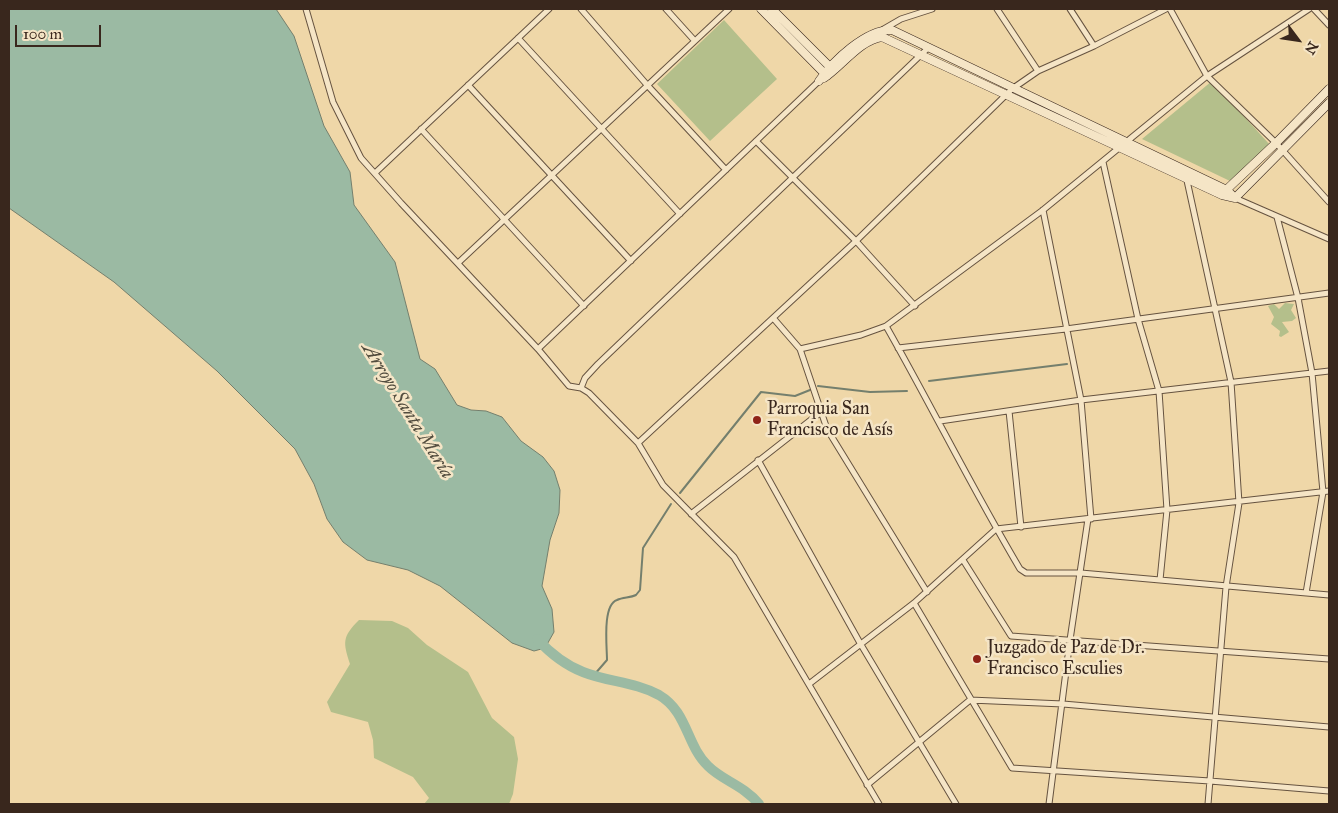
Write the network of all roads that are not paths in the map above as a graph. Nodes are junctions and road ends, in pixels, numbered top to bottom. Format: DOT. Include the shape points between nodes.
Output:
graph roads {
  1 [pos="306,9"];
  2 [pos="549,9"];
  3 [pos="581,9"];
  4 [pos="666,9"];
  5 [pos="729,9"];
  6 [pos="761,9"];
  7 [pos="772,9"];
  8 [pos="932,9"];
  9 [pos="997,9"];
  10 [pos="1070,9"];
  11 [pos="1166,9"];
  12 [pos="1170,9"];
  13 [pos="1309,9"];
  14 [pos="1314,9"];
  15 [pos="917,11"];
  16 [pos="1329,25"];
  17 [pos="882,30"];
  18 [pos="518,38"];
  19 [pos="694,40"];
  20 [pos="1094,46"];
  21 [pos="928,48"];
  22 [pos="921,55"];
  23 [pos="1038,71"];
  24 [pos="828,72"];
  25 [pos="1207,76"];
  26 [pos="819,81"];
  27 [pos="468,85"];
  28 [pos="648,86"];
  29 [pos="1329,89"];
  30 [pos="1009,92"];
  31 [pos="1329,103"];
  32 [pos="421,129"];
  33 [pos="601,130"];
  34 [pos="756,141"];
  35 [pos="1126,143"];
  36 [pos="1276,144"];
  37 [pos="1119,149"];
  38 [pos="1283,151"];
  39 [pos="1103,162"];
  40 [pos="726,170"];
  41 [pos="375,173"];
  42 [pos="553,175"];
  43 [pos="1186,175"];
  44 [pos="792,179"];
  45 [pos="1224,192"];
  46 [pos="1234,198"];
  47 [pos="1329,202"];
  48 [pos="1043,210"];
  49 [pos="680,214"];
  50 [pos="1277,218"];
  51 [pos="505,220"];
  52 [pos="1328,237"];
  53 [pos="856,241"];
  54 [pos="631,261"];
  55 [pos="458,263"];
  56 [pos="1329,293"];
  57 [pos="1298,298"];
  58 [pos="584,306"];
  59 [pos="916,306"];
  60 [pos="1214,308"];
  61 [pos="1138,318"];
  62 [pos="774,319"];
  63 [pos="886,326"];
  64 [pos="1066,329"];
  65 [pos="898,348"];
  66 [pos="538,349"];
  67 [pos="800,349"];
  68 [pos="1329,371"];
  69 [pos="1312,373"];
  70 [pos="1231,382"];
  71 [pos="581,388"];
  72 [pos="1159,391"];
  73 [pos="1081,400"];
  74 [pos="1009,410"];
  75 [pos="821,412"];
  76 [pos="940,420"];
  77 [pos="638,443"];
  78 [pos="758,460"];
  79 [pos="1329,491"];
  80 [pos="1323,492"];
  81 [pos="1239,502"];
  82 [pos="1167,510"];
  83 [pos="692,514"];
  84 [pos="1089,519"];
  85 [pos="1021,527"];
  86 [pos="996,529"];
  87 [pos="963,560"];
  88 [pos="1081,573"];
  89 [pos="1160,580"];
  90 [pos="1226,586"];
  91 [pos="927,592"];
  92 [pos="1306,593"];
  93 [pos="1329,595"];
  94 [pos="914,603"];
  95 [pos="1070,640"];
  96 [pos="860,643"];
  97 [pos="1220,651"];
  98 [pos="1329,659"];
  99 [pos="809,684"];
  100 [pos="970,700"];
  101 [pos="1063,704"];
  102 [pos="1215,716"];
  103 [pos="1329,727"];
  104 [pos="920,744"];
  105 [pos="1052,770"];
  106 [pos="1210,781"];
  107 [pos="867,785"];
  108 [pos="1329,792"];
  109 [pos="879,804"];
  110 [pos="956,804"];
  111 [pos="1050,804"];
  112 [pos="1208,804"];
  1 -- 41 [label="street" via="333,102 361,158"];
  2 -- 18 [label="street"];
  3 -- 28 [label="street"];
  4 -- 19 [label="street"];
  5 -- 19 [label="street"];
  6 -- 24 [label="street"];
  7 -- 24 [label="street"];
  8 -- 15 [label="street"];
  9 -- 23 [label="street"];
  10 -- 20 [label="street"];
  11 -- 20 [label="street"];
  12 -- 25 [label="street"];
  13 -- 25 [label="street"];
  14 -- 16 [label="street"];
  15 -- 17 [label="street"];
  17 -- 21 [label="street" via="892,30"];
  17 -- 24 [label="street" via="853,47"];
  18 -- 27 [label="street"];
  18 -- 33 [label="street"];
  19 -- 28 [label="street"];
  20 -- 23 [label="street"];
  21 -- 22 [label="street"];
  21 -- 30 [label="street"];
  22 -- 24 [label="street" via="890,39 875,38"];
  22 -- 30 [label="street"];
  22 -- 44 [label="street"];
  23 -- 30 [label="street"];
  24 -- 26 [label="street"];
  25 -- 35 [label="street"];
  25 -- 36 [label="street"];
  26 -- 34 [label="street"];
  27 -- 32 [label="street"];
  27 -- 42 [label="street"];
  28 -- 33 [label="street"];
  28 -- 40 [label="street"];
  29 -- 36 [label="street"];
  30 -- 35 [label="street"];
  30 -- 37 [label="street"];
  30 -- 53 [label="street"];
  31 -- 38 [label="street"];
  32 -- 41 [label="street"];
  32 -- 51 [label="street"];
  33 -- 42 [label="street"];
  33 -- 49 [label="street"];
  34 -- 40 [label="street"];
  34 -- 44 [label="street"];
  35 -- 37 [label="street"];
  35 -- 43 [label="street"];
  36 -- 38 [label="street"];
  36 -- 45 [label="street"];
  37 -- 39 [label="street"];
  37 -- 43 [label="street"];
  38 -- 46 [label="street"];
  38 -- 47 [label="street"];
  39 -- 48 [label="street"];
  39 -- 61 [label="street"];
  40 -- 49 [label="street"];
  41 -- 55 [label="street"];
  42 -- 51 [label="street"];
  42 -- 54 [label="street"];
  43 -- 45 [label="street"];
  43 -- 60 [label="street"];
  44 -- 53 [label="street"];
  44 -- 71 [label="street" via="598,364 585,378"];
  45 -- 46 [label="street"];
  46 -- 50 [label="street"];
  48 -- 59 [label="street"];
  48 -- 64 [label="street"];
  49 -- 54 [label="street"];
  50 -- 52 [label="street"];
  50 -- 57 [label="street"];
  51 -- 55 [label="street"];
  51 -- 58 [label="street"];
  53 -- 59 [label="street"];
  53 -- 62 [label="street"];
  54 -- 58 [label="street"];
  55 -- 66 [label="street"];
  56 -- 57 [label="street"];
  57 -- 60 [label="street"];
  57 -- 69 [label="street"];
  58 -- 66 [label="street"];
  59 -- 63 [label="street"];
  60 -- 61 [label="street"];
  60 -- 70 [label="street"];
  61 -- 64 [label="street"];
  61 -- 72 [label="street"];
  62 -- 67 [label="street"];
  62 -- 77 [label="street"];
  63 -- 65 [label="street"];
  63 -- 67 [label="street" via="861,336"];
  64 -- 65 [label="street"];
  64 -- 73 [label="street"];
  65 -- 76 [label="street"];
  66 -- 71 [label="street" via="569,386"];
  67 -- 75 [label="street"];
  68 -- 69 [label="street"];
  69 -- 70 [label="street"];
  69 -- 80 [label="street"];
  70 -- 72 [label="street"];
  70 -- 81 [label="street"];
  71 -- 77 [label="street"];
  72 -- 73 [label="street"];
  72 -- 82 [label="street"];
  73 -- 74 [label="street"];
  73 -- 84 [label="street"];
  74 -- 76 [label="street"];
  74 -- 85 [label="street"];
  75 -- 78 [label="street"];
  75 -- 91 [label="street" via="827,429"];
  76 -- 86 [label="street"];
  77 -- 83 [label="street" via="657,477"];
  78 -- 83 [label="street"];
  78 -- 96 [label="street"];
  79 -- 80 [label="street"];
  80 -- 81 [label="street"];
  80 -- 92 [label="street"];
  81 -- 82 [label="street"];
  81 -- 90 [label="street"];
  82 -- 84 [label="street"];
  82 -- 89 [label="street"];
  83 -- 99 [label="street" via="734,558"];
  84 -- 85 [label="street"];
  84 -- 88 [label="street"];
  85 -- 86 [label="street"];
  86 -- 87 [label="street"];
  86 -- 88 [label="street" via="1026,574"];
  87 -- 91 [label="street"];
  87 -- 95 [label="street" via="1011,636"];
  88 -- 89 [label="street"];
  88 -- 95 [label="street"];
  89 -- 90 [label="street"];
  90 -- 92 [label="street"];
  90 -- 97 [label="street"];
  91 -- 94 [label="street"];
  92 -- 93 [label="street"];
  94 -- 96 [label="street"];
  94 -- 100 [label="street"];
  95 -- 97 [label="street"];
  95 -- 101 [label="street"];
  96 -- 99 [label="street"];
  96 -- 104 [label="street"];
  97 -- 98 [label="street"];
  97 -- 102 [label="street"];
  99 -- 107 [label="street"];
  100 -- 101 [label="street"];
  100 -- 104 [label="street"];
  100 -- 105 [label="street" via="1008,765 1012,768"];
  101 -- 102 [label="street"];
  101 -- 105 [label="street"];
  102 -- 103 [label="street"];
  102 -- 106 [label="street"];
  104 -- 107 [label="street"];
  104 -- 110 [label="street"];
  105 -- 106 [label="street"];
  105 -- 111 [label="street"];
  106 -- 108 [label="street"];
  106 -- 112 [label="street"];
  107 -- 109 [label="street"];
}
